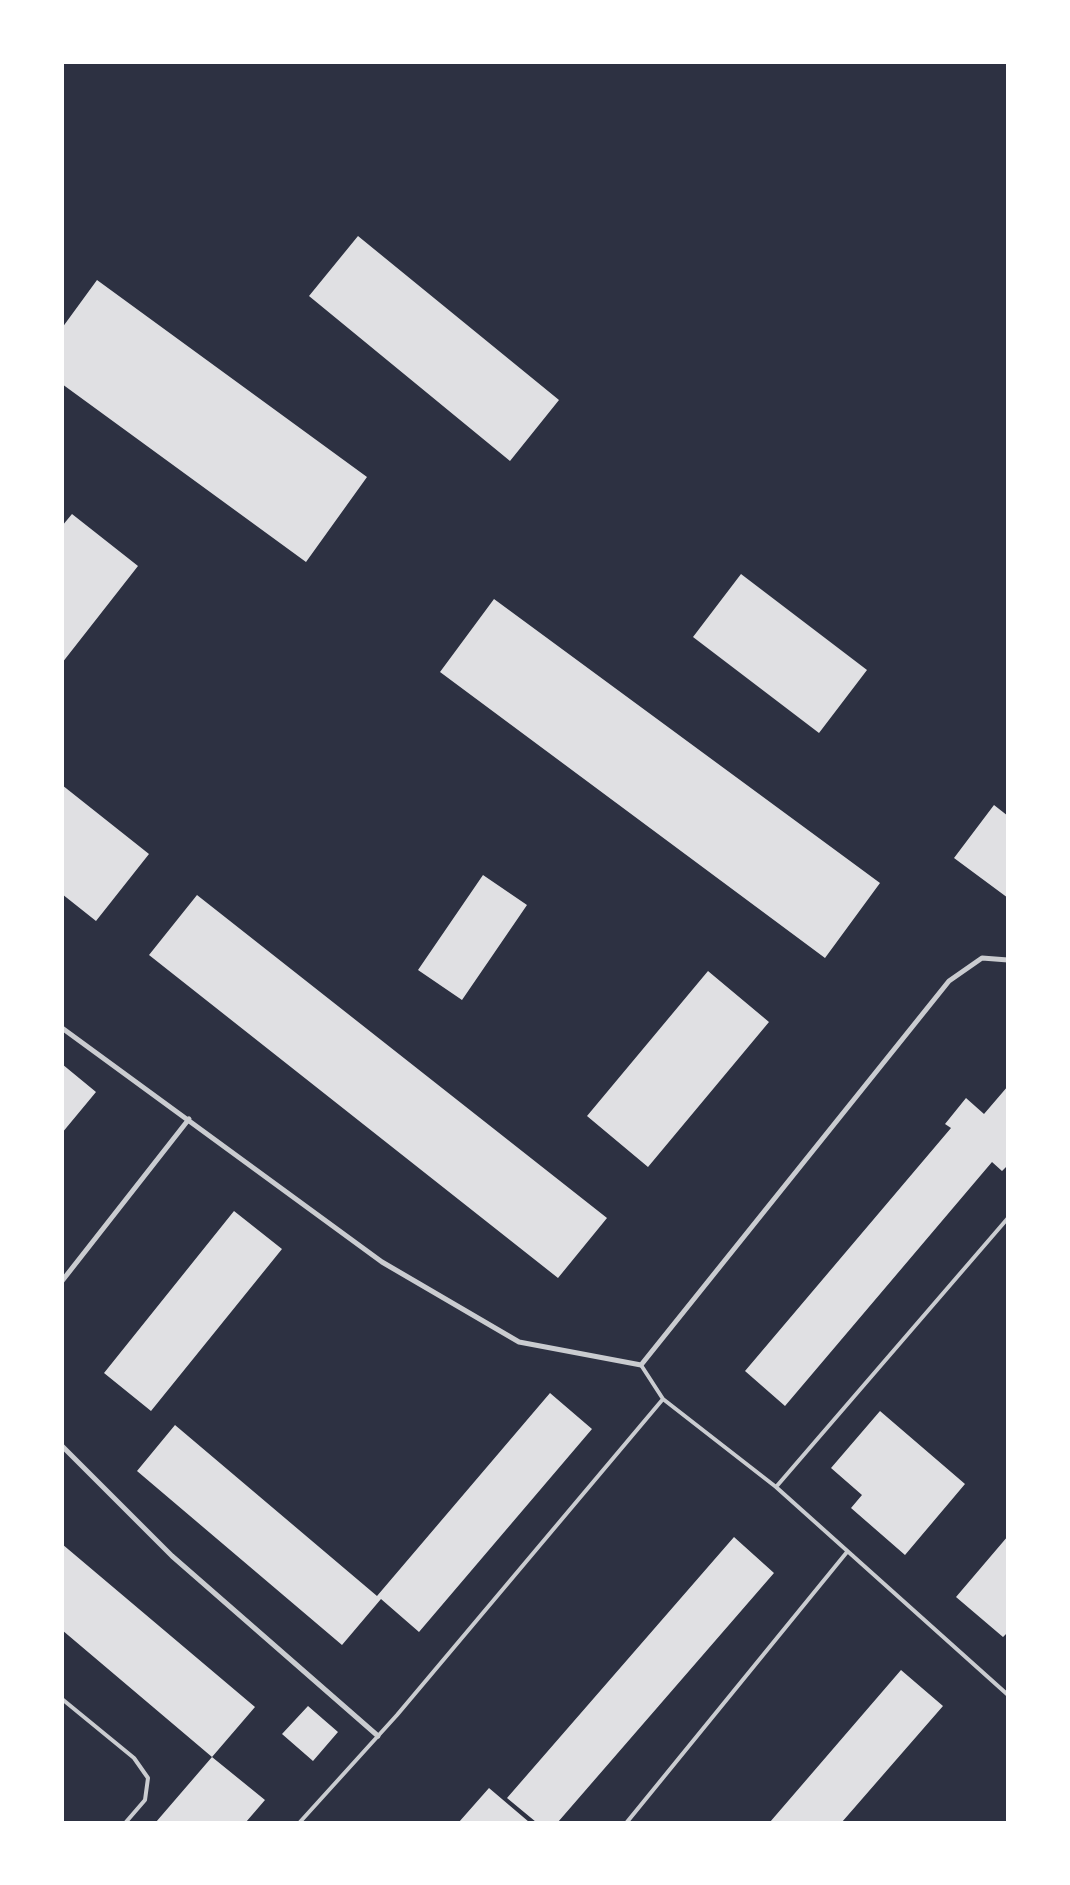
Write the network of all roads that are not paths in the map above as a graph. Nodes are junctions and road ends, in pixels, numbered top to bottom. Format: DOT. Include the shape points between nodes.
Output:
graph roads {
  1 [pos="1008,960"];
  2 [pos="62,1028"];
  3 [pos="189,1119"];
  4 [pos="1008,1218"];
  5 [pos="62,1281"];
  6 [pos="641,1365"];
  7 [pos="663,1398"];
  8 [pos="62,1446"];
  9 [pos="776,1487"];
  10 [pos="847,1552"];
  11 [pos="1008,1695"];
  12 [pos="62,1699"];
  13 [pos="378,1736"];
  14 [pos="126,1822"];
  15 [pos="300,1822"];
  16 [pos="627,1822"];
  1 -- 6 [label="street" via="982,958 950,981"];
  2 -- 3 [label="street"];
  3 -- 5 [label="street"];
  3 -- 6 [label="street" via="382,1262 518,1342"];
  4 -- 9 [label="lane"];
  6 -- 7 [label="lane"];
  7 -- 9 [label="lane"];
  7 -- 13 [label="lane"];
  8 -- 13 [label="street" via="172,1556"];
  9 -- 10 [label="lane"];
  10 -- 11 [label="lane"];
  10 -- 16 [label="lane"];
  12 -- 14 [label="lane" via="134,1758 148,1778 145,1800"];
  13 -- 15 [label="lane"];
}
